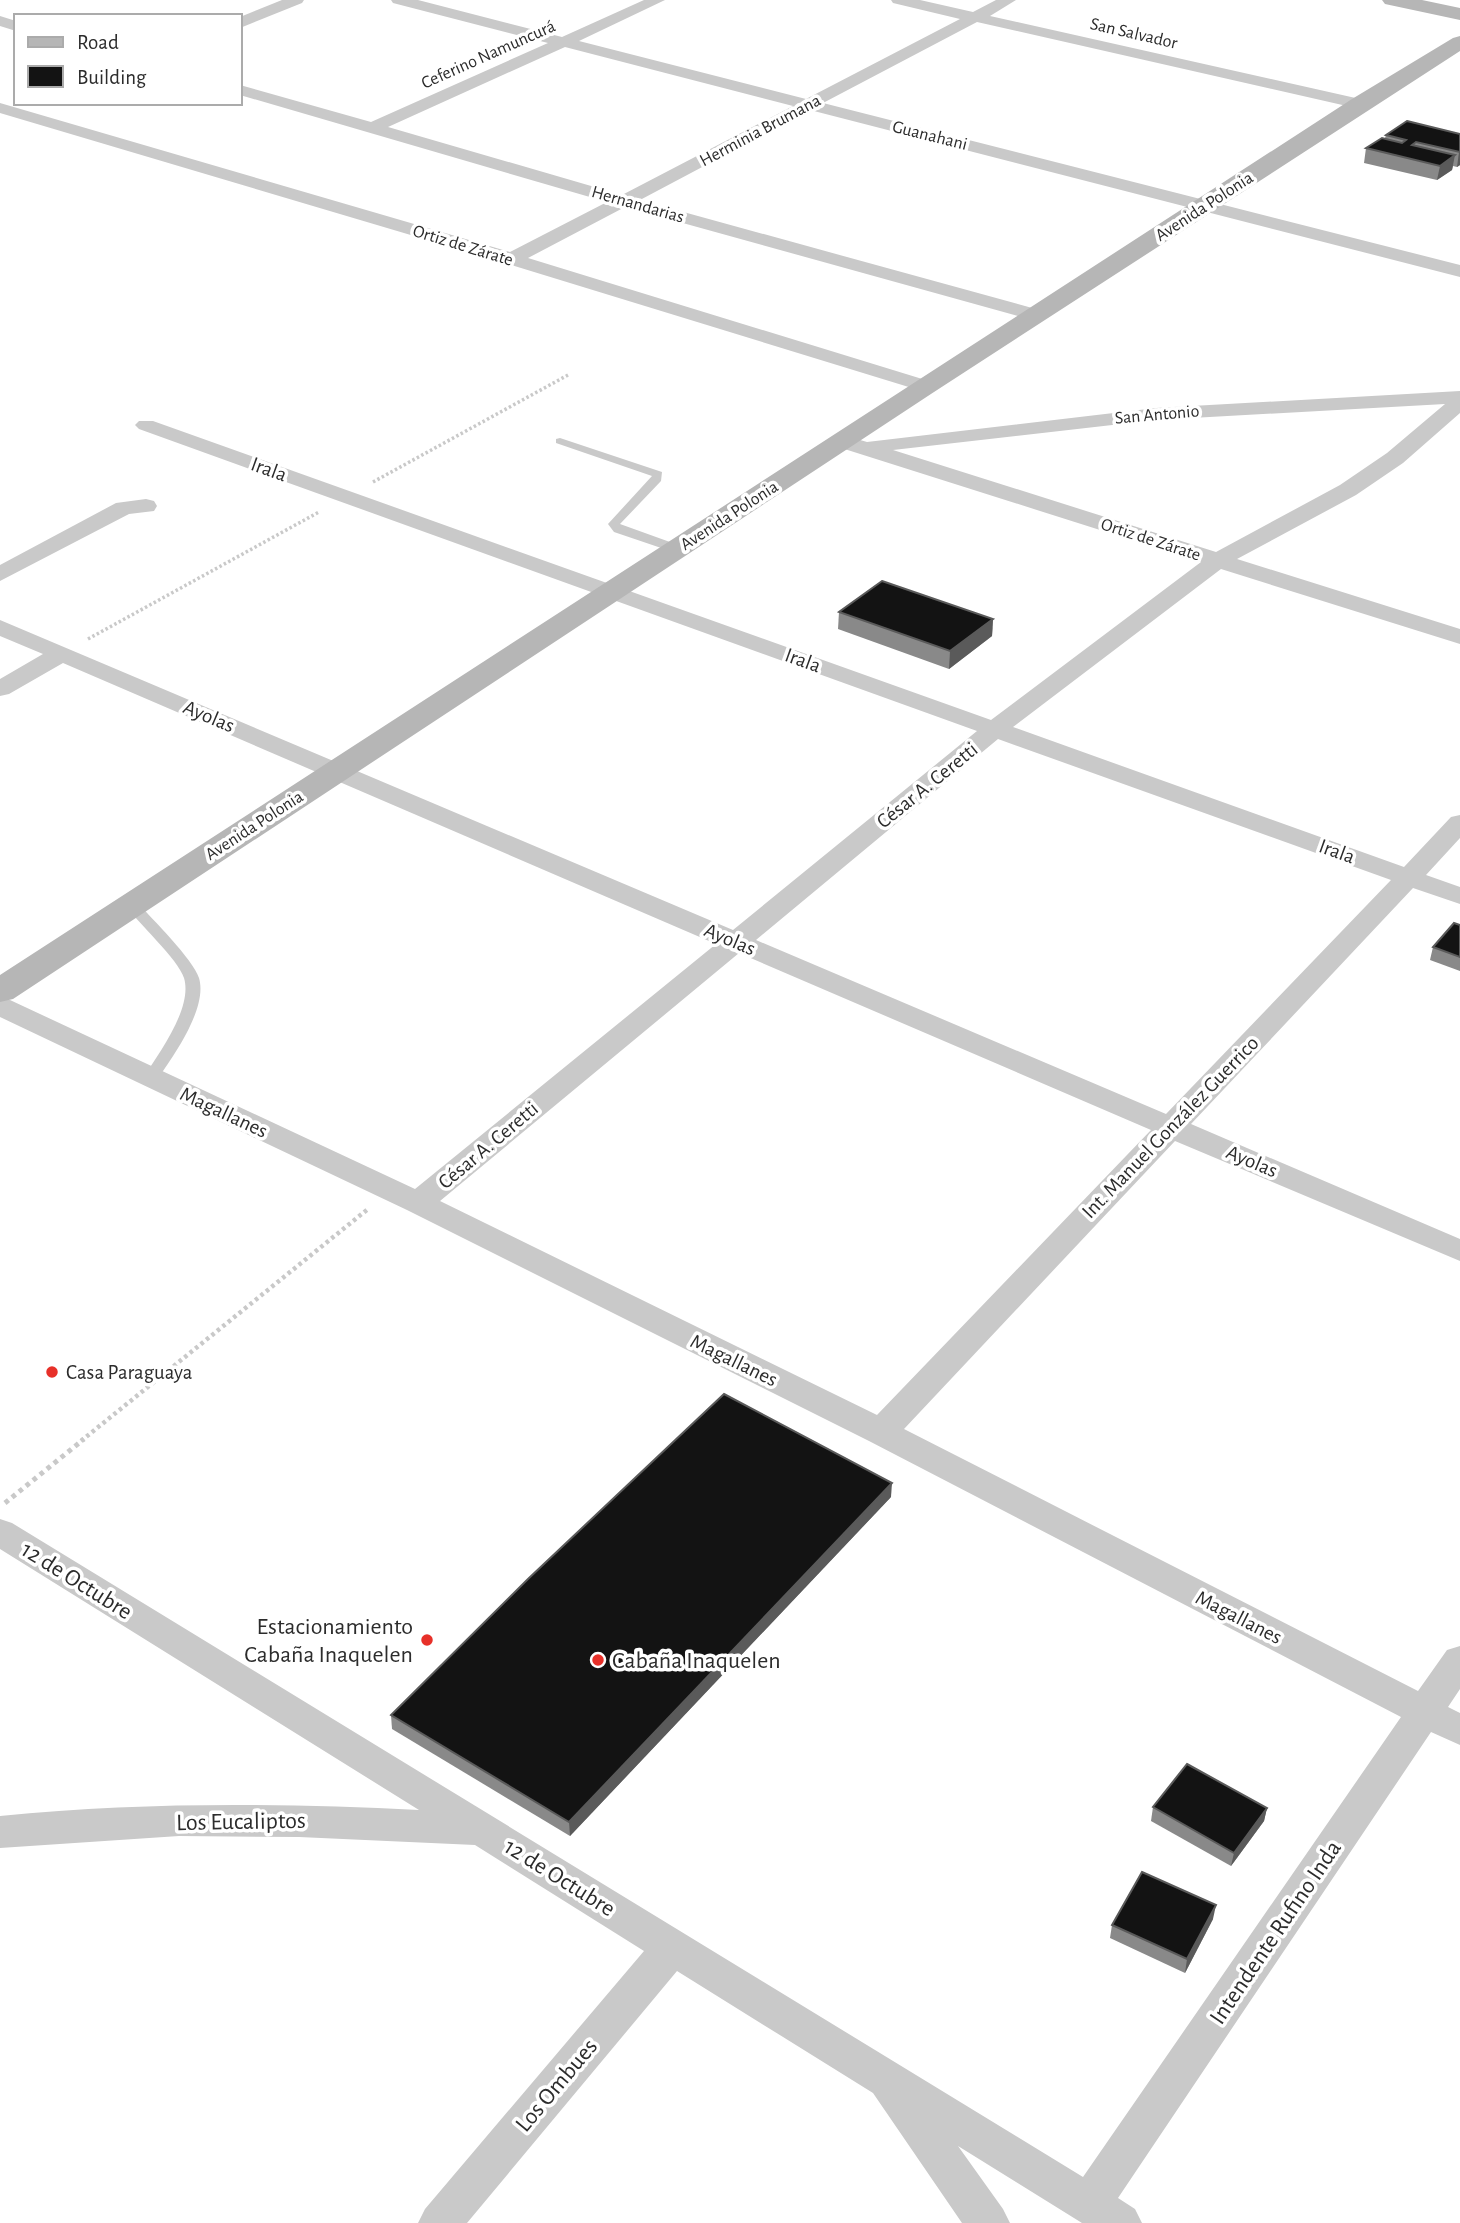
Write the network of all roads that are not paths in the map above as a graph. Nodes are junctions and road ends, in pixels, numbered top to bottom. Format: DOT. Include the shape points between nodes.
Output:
graph roads {
  1 [pos="296,0"];
  2 [pos="399,0"];
  3 [pos="657,0"];
  4 [pos="899,0"];
  5 [pos="1008,0"];
  6 [pos="1392,0"];
  7 [pos="1460,14"];
  8 [pos="975,17"];
  9 [pos="242,22"];
  10 [pos="562,42"];
  11 [pos="1460,42"];
  12 [pos="242,91"];
  13 [pos="808,104"];
  14 [pos="1360,104"];
  15 [pos="31,105"];
  16 [pos="5,113"];
  17 [pos="373,128"];
  18 [pos="624,201"];
  19 [pos="1204,205"];
  20 [pos="512,259"];
  21 [pos="1460,271"];
  22 [pos="1036,315"];
  23 [pos="925,386"];
  24 [pos="1460,400"];
  25 [pos="146,425"];
  26 [pos="560,441"];
  27 [pos="849,444"];
  28 [pos="146,506"];
  29 [pos="677,549"];
  30 [pos="1218,560"];
  31 [pos="0,574"];
  32 [pos="612,592"];
  33 [pos="0,627"];
  34 [pos="1460,637"];
  35 [pos="62,653"];
  36 [pos="0,689"];
  37 [pos="996,729"];
  38 [pos="338,771"];
  39 [pos="1460,822"];
  40 [pos="1410,877"];
  41 [pos="1460,896"];
  42 [pos="132,905"];
  43 [pos="736,942"];
  44 [pos="0,991"];
  45 [pos="0,1006"];
  46 [pos="151,1078"];
  47 [pos="1170,1126"];
  48 [pos="404,1197"];
  49 [pos="1460,1251"];
  50 [pos="881,1432"];
  51 [pos="0,1532"];
  52 [pos="1460,1660"];
  53 [pos="1443,1722"];
  54 [pos="482,1829"];
  55 [pos="0,1832"];
  56 [pos="672,1947"];
  57 [pos="883,2077"];
  58 [pos="1105,2214"];
  59 [pos="439,2223"];
  60 [pos="988,2223"];
  1 -- 9 [label="street"];
  2 -- 10 [label="street, Guanahani"];
  3 -- 10 [label="street, Ceferino Namuncurá"];
  4 -- 8 [label="street, San Salvador"];
  5 -- 8 [label="street, Herminia Brumana"];
  6 -- 7 [label="main road"];
  8 -- 13 [label="street, Herminia Brumana"];
  8 -- 14 [label="street, San Salvador"];
  10 -- 13 [label="street, Guanahani"];
  10 -- 17 [label="street, Ceferino Namuncurá"];
  11 -- 14 [label="main road, Avenida Polonia"];
  12 -- 17 [label="street, Hernandarias"];
  13 -- 18 [label="street, Herminia Brumana"];
  13 -- 19 [label="street, Guanahani"];
  14 -- 19 [label="main road, Avenida Polonia"];
  15 -- 16 [label="street"];
  16 -- 20 [label="street, Ortiz de Zárate"];
  17 -- 18 [label="street, Hernandarias"];
  18 -- 20 [label="street, Herminia Brumana"];
  18 -- 22 [label="street, Hernandarias"];
  19 -- 21 [label="street, Guanahani"];
  19 -- 22 [label="main road, Avenida Polonia"];
  20 -- 23 [label="street, Ortiz de Zárate"];
  22 -- 23 [label="main road, Avenida Polonia"];
  23 -- 27 [label="main road, Avenida Polonia"];
  24 -- 27 [label="street, San Antonio" via="1215,408 921,442"];
  24 -- 30 [label="street, César A. Ceretti" via="1395,458 1348,490"];
  25 -- 32 [label="street, Irala"];
  26 -- 29 [label="lane" via="658,474 614,524"];
  27 -- 29 [label="main road, Avenida Polonia"];
  27 -- 30 [label="street, Ortiz de Zárate"];
  28 -- 31 [label="street" via="124,508"];
  29 -- 32 [label="main road, Avenida Polonia"];
  30 -- 34 [label="street, Ortiz de Zárate"];
  30 -- 37 [label="street, César A. Ceretti"];
  32 -- 37 [label="street, Irala"];
  32 -- 38 [label="main road, Avenida Polonia"];
  33 -- 35 [label="street, Ayolas"];
  35 -- 36 [label="street"];
  35 -- 38 [label="street, Ayolas"];
  37 -- 40 [label="street, Irala"];
  37 -- 43 [label="street, César A. Ceretti"];
  38 -- 42 [label="main road, Avenida Polonia"];
  38 -- 43 [label="street, Ayolas"];
  39 -- 40 [label="street, Int. Manuel González Guerrico"];
  40 -- 41 [label="street, Irala"];
  40 -- 47 [label="street, Int. Manuel González Guerrico"];
  42 -- 44 [label="main road, Avenida Polonia"];
  42 -- 46 [label="lane" via="191,976 185,1019"];
  43 -- 47 [label="street, Ayolas"];
  43 -- 48 [label="street, César A. Ceretti"];
  45 -- 46 [label="street, Magallanes"];
  46 -- 48 [label="street, Magallanes"];
  47 -- 49 [label="street, Ayolas"];
  47 -- 50 [label="street, Int. Manuel González Guerrico"];
  48 -- 50 [label="street, Magallanes"];
  50 -- 53 [label="street, Magallanes"];
  51 -- 54 [label="street, 12 de Octubre"];
  52 -- 53 [label="street, Intendente Rufino Inda"];
  53 -- 58 [label="street, Intendente Rufino Inda"];
  54 -- 55 [label="street, Los Eucaliptos" via="306,1819 49,1826"];
  54 -- 56 [label="street, 12 de Octubre"];
  56 -- 57 [label="street, 12 de Octubre"];
  56 -- 59 [label="street, Los Ombues"];
  57 -- 58 [label="street, 12 de Octubre"];
  57 -- 60 [label="street"];
}
